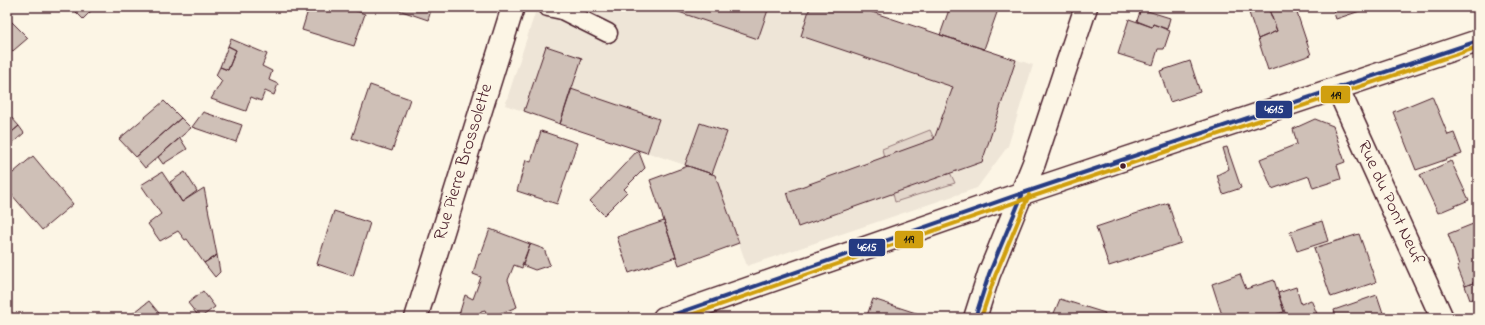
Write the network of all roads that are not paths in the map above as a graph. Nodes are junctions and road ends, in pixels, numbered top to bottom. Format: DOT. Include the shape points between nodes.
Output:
graph roads {
  1 [pos="513,7"];
  2 [pos="548,7"];
  3 [pos="1086,7"];
  4 [pos="608,33"];
  5 [pos="1478,41"];
  6 [pos="1338,89"];
  7 [pos="1023,193"];
  8 [pos="416,318"];
  9 [pos="664,318"];
  10 [pos="975,318"];
  11 [pos="1442,318"];
  1 -- 8 [label="street, Rue Pierre Brossolette"];
  2 -- 4 [label="lane" via="562,10"];
  3 -- 7 [label="street"];
  5 -- 6 [label="street"];
  6 -- 7 [label="street"];
  6 -- 11 [label="street, Rue du Pont Neuf"];
  7 -- 9 [label="street"];
  7 -- 10 [label="street" via="989,274"];
}
